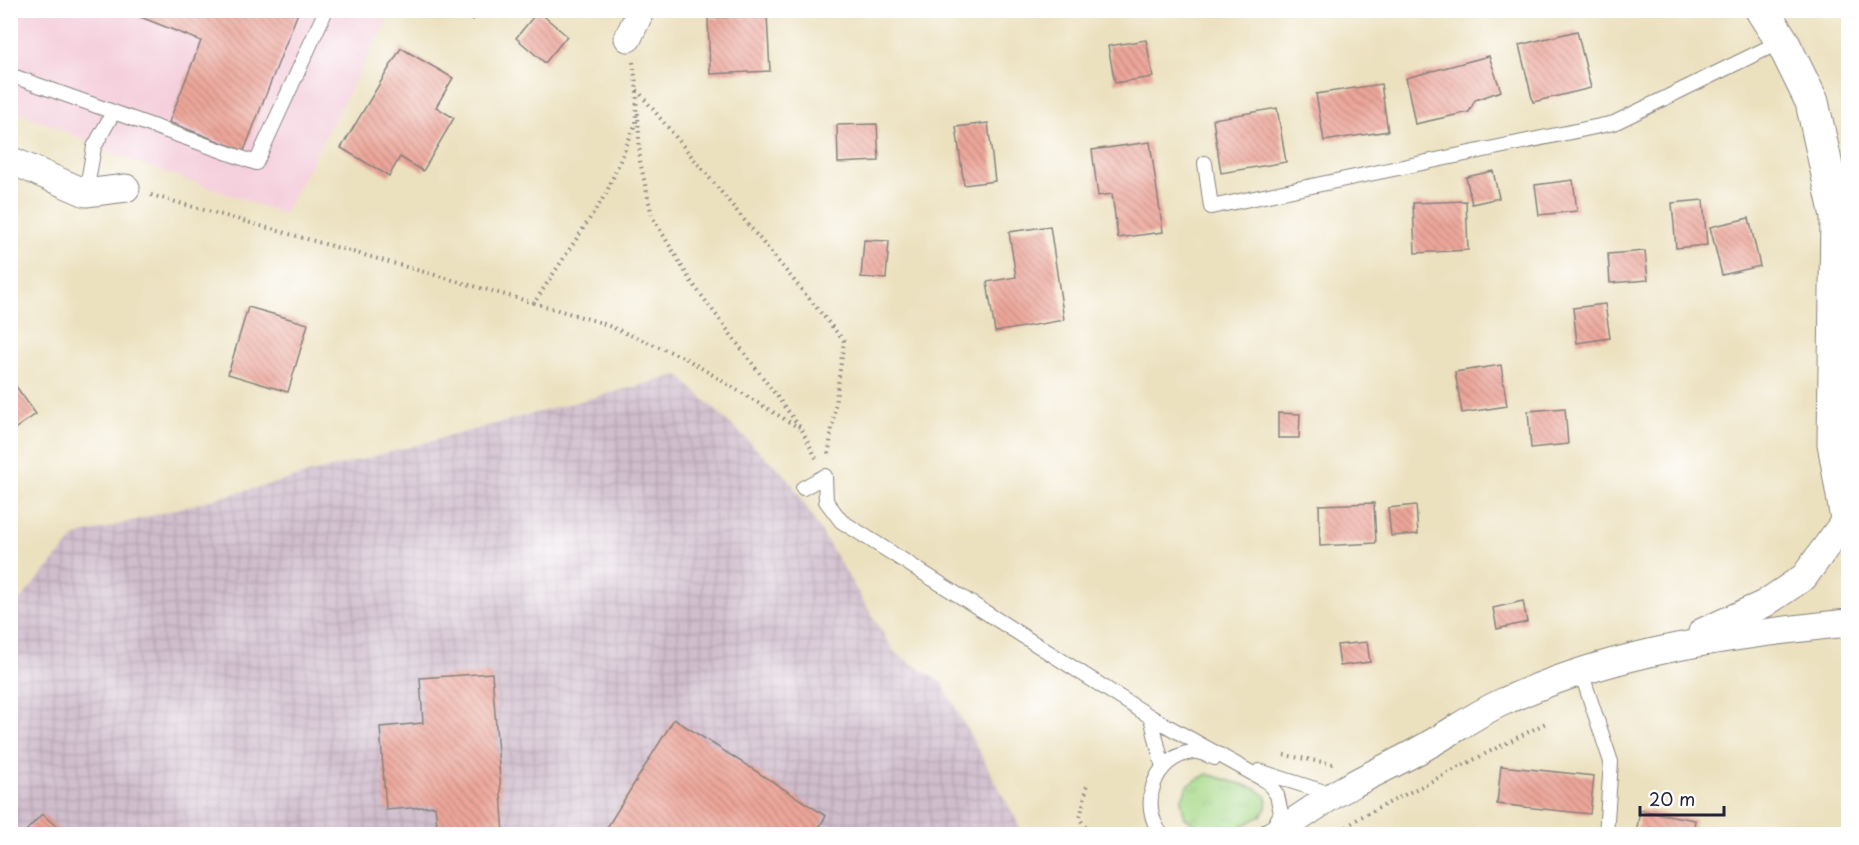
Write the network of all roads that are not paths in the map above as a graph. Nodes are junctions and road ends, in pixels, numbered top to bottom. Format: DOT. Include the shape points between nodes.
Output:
graph roads {
  1 [pos="326,10"];
  2 [pos="641,10"];
  3 [pos="1762,10"];
  4 [pos="628,38"];
  5 [pos="1782,41"];
  6 [pos="10,75"];
  7 [pos="113,113"];
  8 [pos="10,160"];
  9 [pos="1205,164"];
  10 [pos="126,188"];
  11 [pos="86,193"];
  12 [pos="803,488"];
  13 [pos="1848,522"];
  14 [pos="1848,623"];
  15 [pos="1671,646"];
  16 [pos="1581,672"];
  17 [pos="1151,717"];
  18 [pos="1241,765"];
  19 [pos="1163,768"];
  20 [pos="1334,795"];
  21 [pos="1161,834"];
  22 [pos="1271,834"];
  23 [pos="1606,834"];
  1 -- 7 [label="lane" via="256,163"];
  2 -- 4 [label="street"];
  3 -- 5 [label="street"];
  5 -- 9 [label="lane" via="1614,123 1211,207"];
  5 -- 13 [label="street" via="1812,102 1837,216 1834,443"];
  6 -- 7 [label="lane"];
  7 -- 11 [label="lane" via="94,147"];
  8 -- 11 [label="street"];
  10 -- 11 [label="street"];
  12 -- 17 [label="lane" via="825,476 826,501 841,521"];
  13 -- 15 [label="street" via="1804,577 1764,604"];
  14 -- 15 [label="street"];
  15 -- 16 [label="street"];
  16 -- 20 [label="street" via="1504,701"];
  16 -- 23 [label="lane" via="1611,762"];
  17 -- 18 [label="lane"];
  17 -- 19 [label="lane"];
  18 -- 19 [label="lane" via="1194,752 1177,757"];
  18 -- 20 [label="lane"];
  18 -- 22 [label="lane" via="1268,782 1277,795 1281,813"];
  19 -- 21 [label="lane" via="1150,796 1150,812"];
  20 -- 22 [label="street" via="1307,816"];
}
